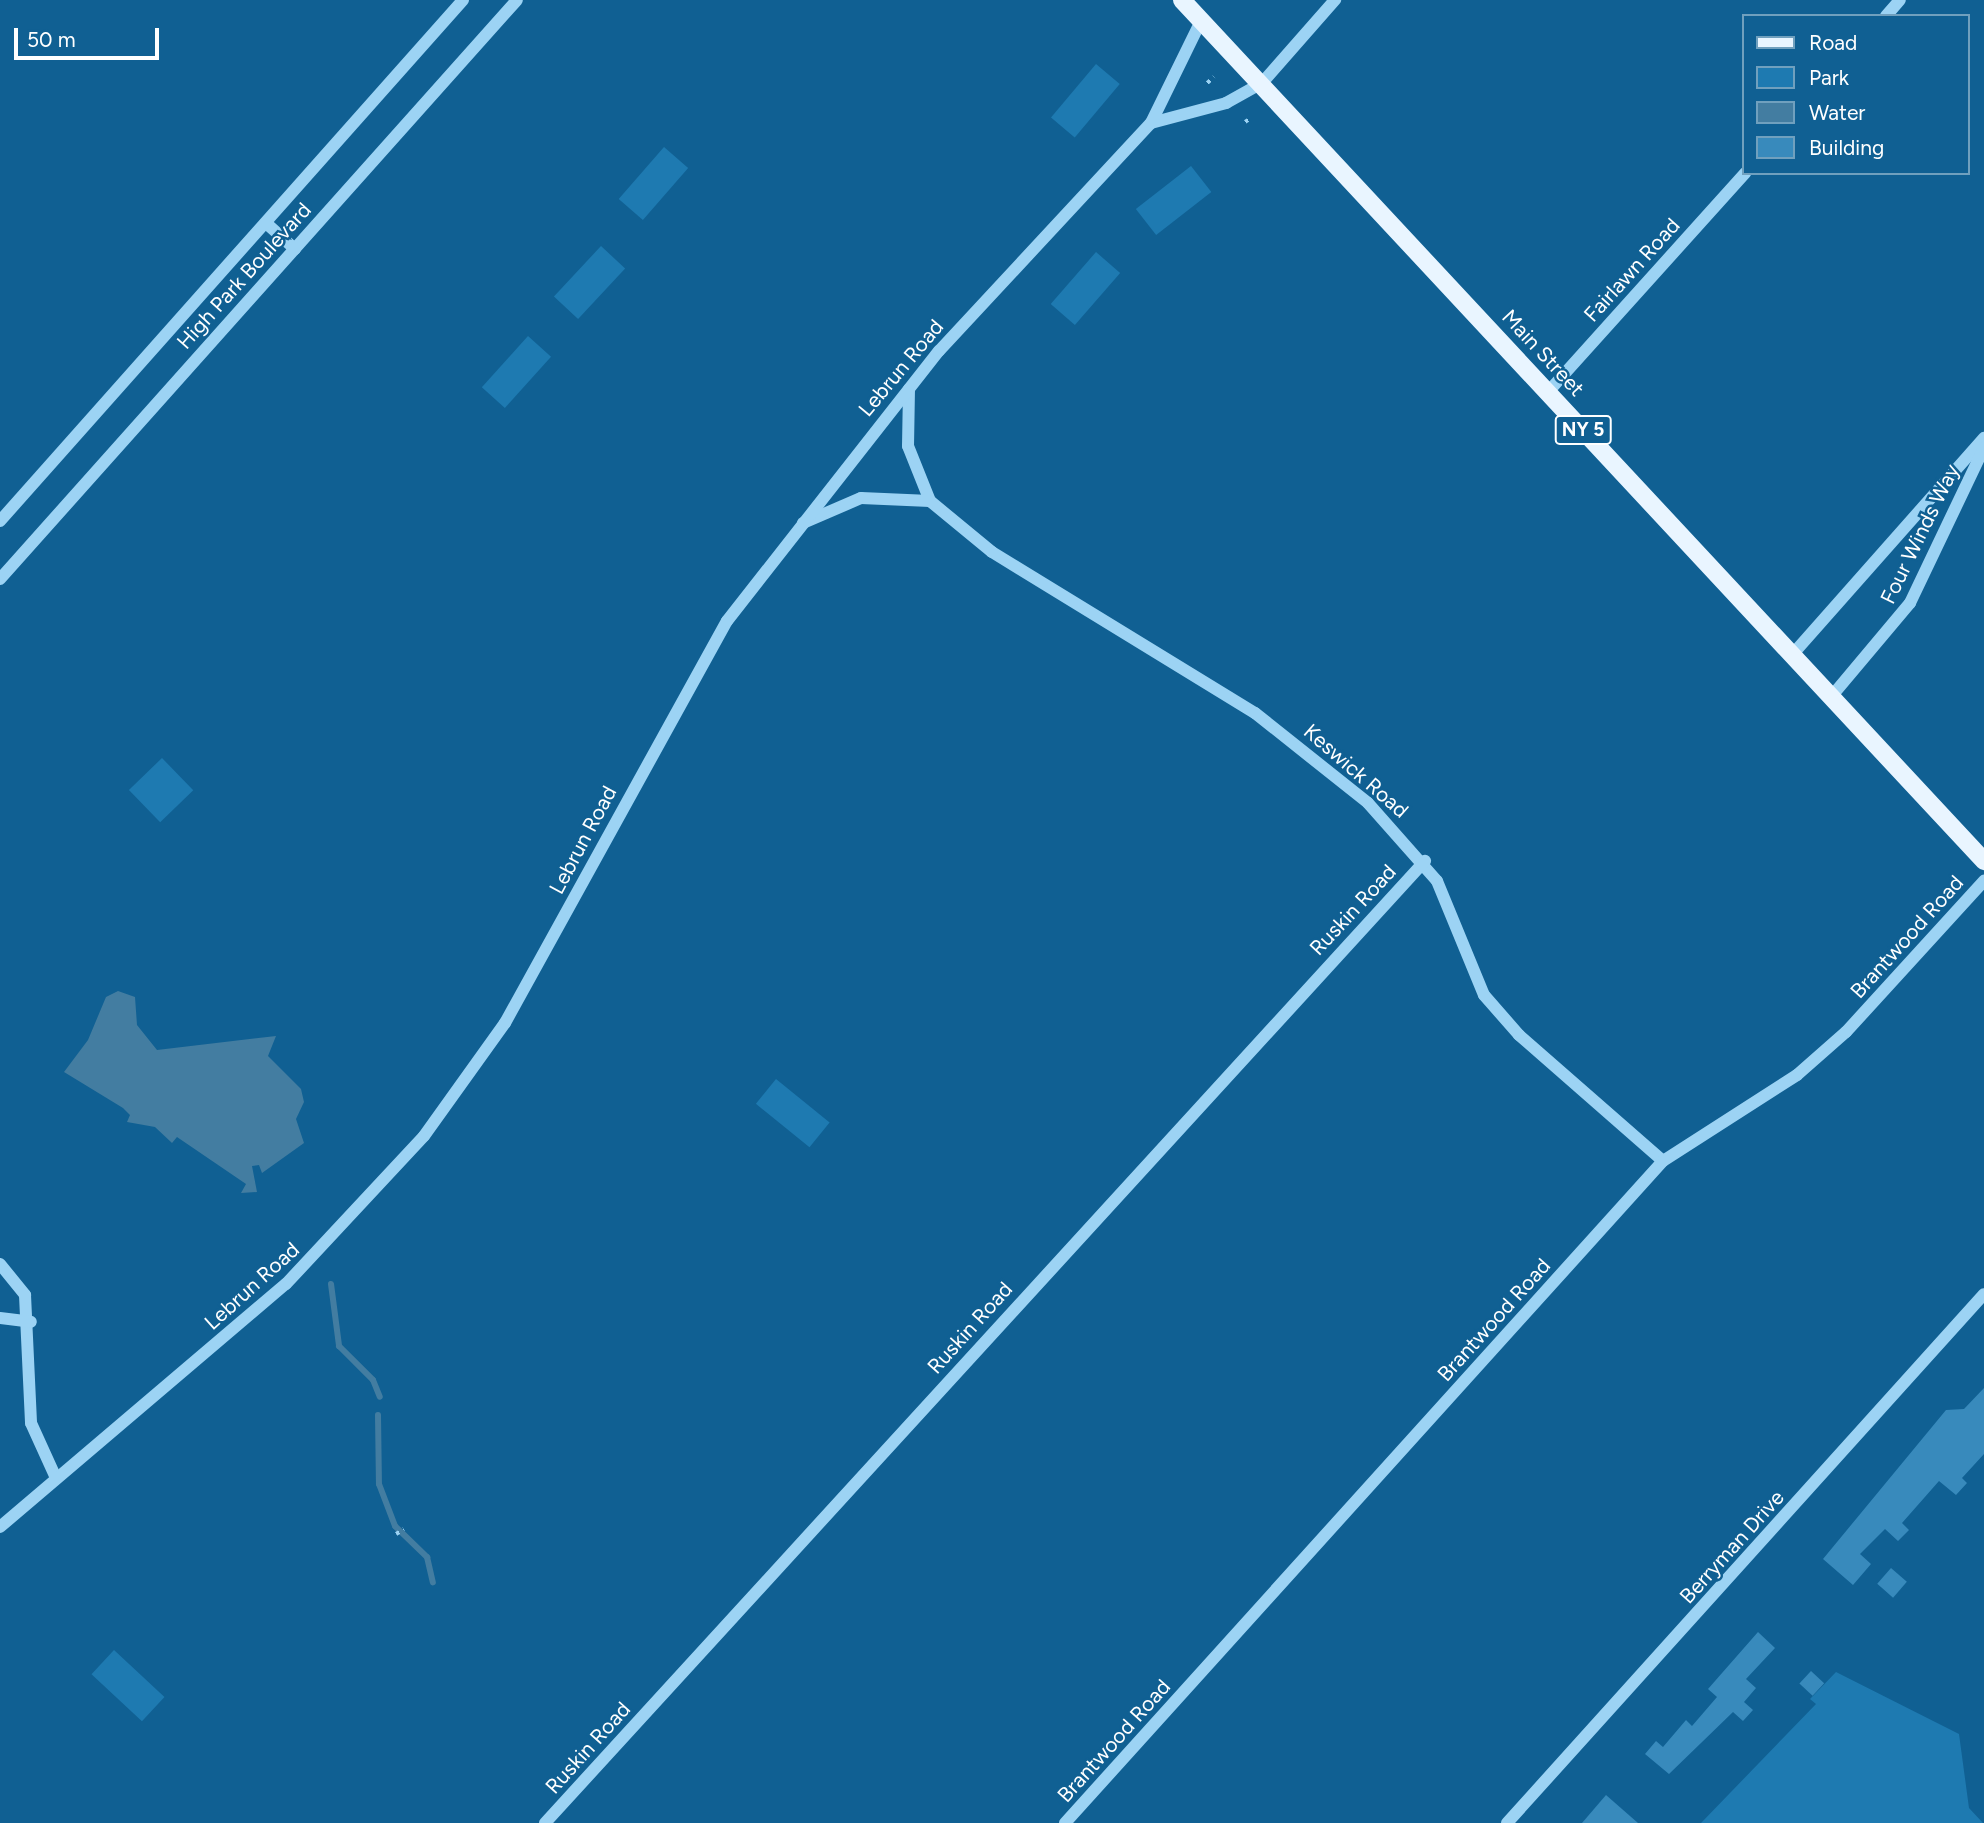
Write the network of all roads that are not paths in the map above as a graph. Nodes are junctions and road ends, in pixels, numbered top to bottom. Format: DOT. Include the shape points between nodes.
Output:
graph roads {
  1 [pos="463,0"];
  2 [pos="517,0"];
  3 [pos="1182,0"];
  4 [pos="1335,0"];
  5 [pos="1900,0"];
  6 [pos="1888,14"];
  7 [pos="1201,21"];
  8 [pos="1262,83"];
  9 [pos="1151,123"];
  10 [pos="1743,175"];
  11 [pos="266,223"];
  12 [pos="295,249"];
  13 [pos="909,386"];
  14 [pos="1548,392"];
  15 [pos="1984,438"];
  16 [pos="1984,448"];
  17 [pos="930,501"];
  18 [pos="0,521"];
  19 [pos="797,526"];
  20 [pos="0,579"];
  21 [pos="1792,655"];
  22 [pos="1831,697"];
  23 [pos="1984,861"];
  24 [pos="1424,862"];
  25 [pos="1984,881"];
  26 [pos="1663,1161"];
  27 [pos="0,1264"];
  28 [pos="1984,1294"];
  29 [pos="0,1318"];
  30 [pos="31,1322"];
  31 [pos="55,1476"];
  32 [pos="0,1527"];
  33 [pos="545,1823"];
  34 [pos="1065,1823"];
  35 [pos="1507,1823"];
  1 -- 11 [label="street, High Park Boulevard"];
  2 -- 12 [label="street, High Park Boulevard"];
  3 -- 7 [label="main road, Main Street / NY 5"];
  4 -- 8 [label="street"];
  5 -- 6 [label="street"];
  7 -- 8 [label="main road, Main Street / NY 5"];
  7 -- 9 [label="street, Lebrun Road"];
  8 -- 9 [label="street" via="1226,103"];
  8 -- 14 [label="main road, Main Street / NY 5"];
  9 -- 13 [label="street, Lebrun Road"];
  10 -- 14 [label="street, Fairlawn Road"];
  11 -- 12 [label="street"];
  11 -- 18 [label="street, High Park Boulevard"];
  12 -- 20 [label="street, High Park Boulevard"];
  13 -- 17 [label="street, Keswick Road" via="908,446"];
  13 -- 19 [label="street, Lebrun Road"];
  14 -- 21 [label="main road, Main Street / NY 5"];
  15 -- 21 [label="street, Four Winds Way"];
  16 -- 22 [label="street, Four Winds Way" via="1905,611"];
  17 -- 19 [label="street" via="861,498"];
  17 -- 24 [label="street, Keswick Road" via="992,552 1309,751"];
  19 -- 31 [label="street, Lebrun Road" via="727,621 505,1023 424,1136 286,1284"];
  21 -- 22 [label="main road, Main Street / NY 5"];
  22 -- 23 [label="main road, Main Street / NY 5"];
  24 -- 26 [label="street, Keswick Road" via="1484,995 1519,1035"];
  24 -- 33 [label="street, Ruskin Road"];
  25 -- 26 [label="street, Brantwood Road" via="1846,1032 1797,1075"];
  26 -- 34 [label="street, Brantwood Road"];
  27 -- 30 [label="street" via="25,1295"];
  28 -- 35 [label="street, Berryman Drive"];
  29 -- 30 [label="street"];
  30 -- 31 [label="street" via="31,1423"];
  31 -- 32 [label="street, Lebrun Road"];
}
